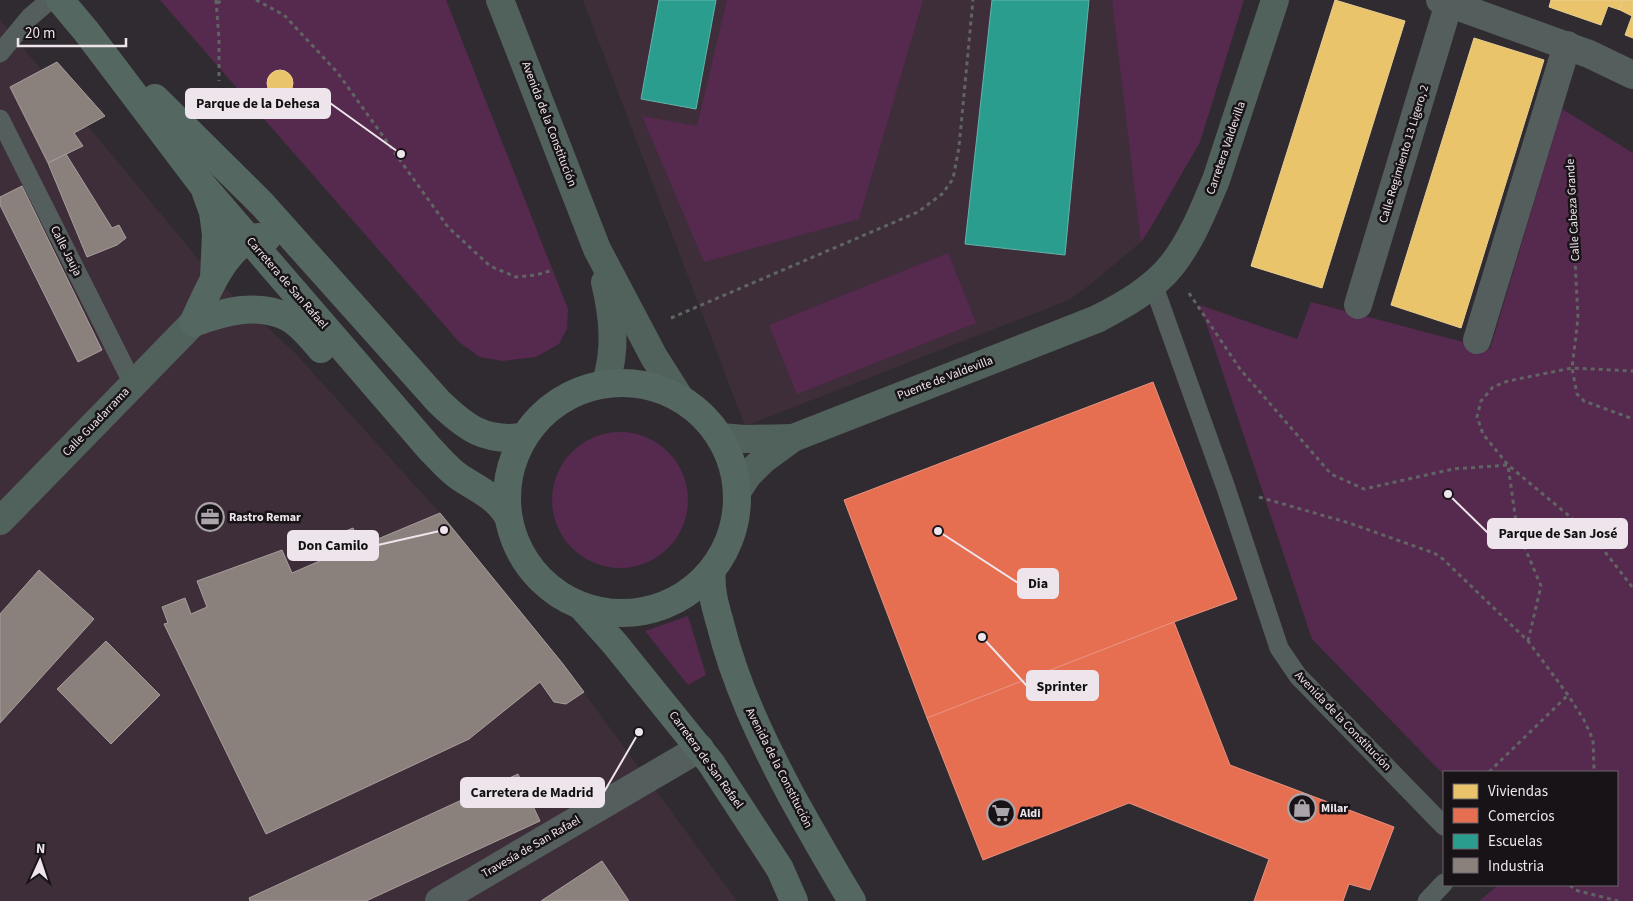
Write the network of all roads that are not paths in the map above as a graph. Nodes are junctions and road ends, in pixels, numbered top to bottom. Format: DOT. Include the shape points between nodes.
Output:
graph roads {
  1 [pos="50,0"];
  2 [pos="60,0"];
  3 [pos="500,0"];
  4 [pos="1275,0"];
  5 [pos="1444,1"];
  6 [pos="86,31"];
  7 [pos="1567,45"];
  8 [pos="0,53"];
  9 [pos="1633,75"];
  10 [pos="1,123"];
  11 [pos="204,187"];
  12 [pos="249,239"];
  13 [pos="597,249"];
  14 [pos="1162,275"];
  15 [pos="214,278"];
  16 [pos="1358,305"];
  17 [pos="1097,319"];
  18 [pos="193,323"];
  19 [pos="1478,340"];
  20 [pos="133,384"];
  21 [pos="605,384"];
  22 [pos="680,398"];
  23 [pos="491,437"];
  24 [pos="523,437"];
  25 [pos="720,437"];
  26 [pos="793,438"];
  27 [pos="448,468"];
  28 [pos="737,492"];
  29 [pos="507,515"];
  30 [pos="0,522"];
  31 [pos="712,571"];
  32 [pos="582,606"];
  33 [pos="700,748"];
  34 [pos="1443,825"];
  35 [pos="780,869"];
  36 [pos="1443,884"];
  37 [pos="439,901"];
  38 [pos="794,901"];
  39 [pos="800,901"];
  40 [pos="852,901"];
  41 [pos="1428,901"];
  1 -- 8 [label="lane" via="30,17"];
  2 -- 6 [label="main road, Carretera de San Rafael"];
  3 -- 13 [label="main road, Avenida de la Constitución"];
  4 -- 14 [label="main road, Carretera Valdevilla" via="1216,180 1188,240"];
  5 -- 7 [label="street, Calle Regimiento 13 Ligero, 2"];
  5 -- 16 [label="street, Calle Regimiento 13 Ligero, 2"];
  6 -- 11 [label="main road, Carretera de San Rafael"];
  6 -- 23 [label="main road, Carretera de San Rafael" via="262,204 439,402 469,426"];
  7 -- 9 [label="street"];
  7 -- 19 [label="street"];
  10 -- 20 [label="lane, Calle Jauja"];
  11 -- 12 [label="main road, Carretera de San Rafael"];
  11 -- 15 [label="main road" via="213,212 216,234"];
  12 -- 15 [label="main road" via="235,250"];
  12 -- 23 [label="main road" via="266,238 278,243 420,405 459,428"];
  12 -- 27 [label="main road, Carretera de San Rafael"];
  13 -- 21 [label="main road, Avenida de la Constitución" via="611,306 613,352"];
  13 -- 22 [label="main road, Avenida de la Constitución" via="654,357"];
  14 -- 17 [label="main road, Carretera Valdevilla" via="1129,301"];
  14 -- 34 [label="lane, Avenida de la Constitución" via="1226,488 1279,648 1298,676"];
  15 -- 18 [label="main road"];
  17 -- 26 [label="main road, Puente de Valdevilla"];
  18 -- 20 [label="main road, Calle Guadarrama"];
  18 -- 27 [label="main road" via="235,310 263,310 287,316 299,325 377,411"];
  20 -- 30 [label="main road, Calle Guadarrama"];
  21 -- 22 [label="main road" via="644,385"];
  21 -- 24 [label="main road" via="582,390 555,404"];
  22 -- 25 [label="main road" via="702,415"];
  23 -- 24 [label="main road, Carretera de San Rafael"];
  24 -- 29 [label="main road" via="508,474"];
  25 -- 26 [label="main road"];
  25 -- 28 [label="main road" via="732,462"];
  26 -- 28 [label="main road" via="763,460"];
  27 -- 29 [label="main road, Carretera de San Rafael" via="486,494"];
  28 -- 31 [label="main road" via="732,534"];
  29 -- 32 [label="main road" via="520,554 529,568 553,591"];
  31 -- 32 [label="main road" via="677,600 656,609 622,613"];
  31 -- 40 [label="main road, Avenida de la Constitución" via="713,593 726,648 751,715 795,802"];
  32 -- 33 [label="main road, Carretera de San Rafael"];
  33 -- 35 [label="main road, Carretera de San Rafael"];
  33 -- 37 [label="street, Travesía de San Rafael"];
  35 -- 38 [label="main road, Carretera de San Rafael"];
  35 -- 39 [label="main road"];
  36 -- 41 [label="lane"];
}
